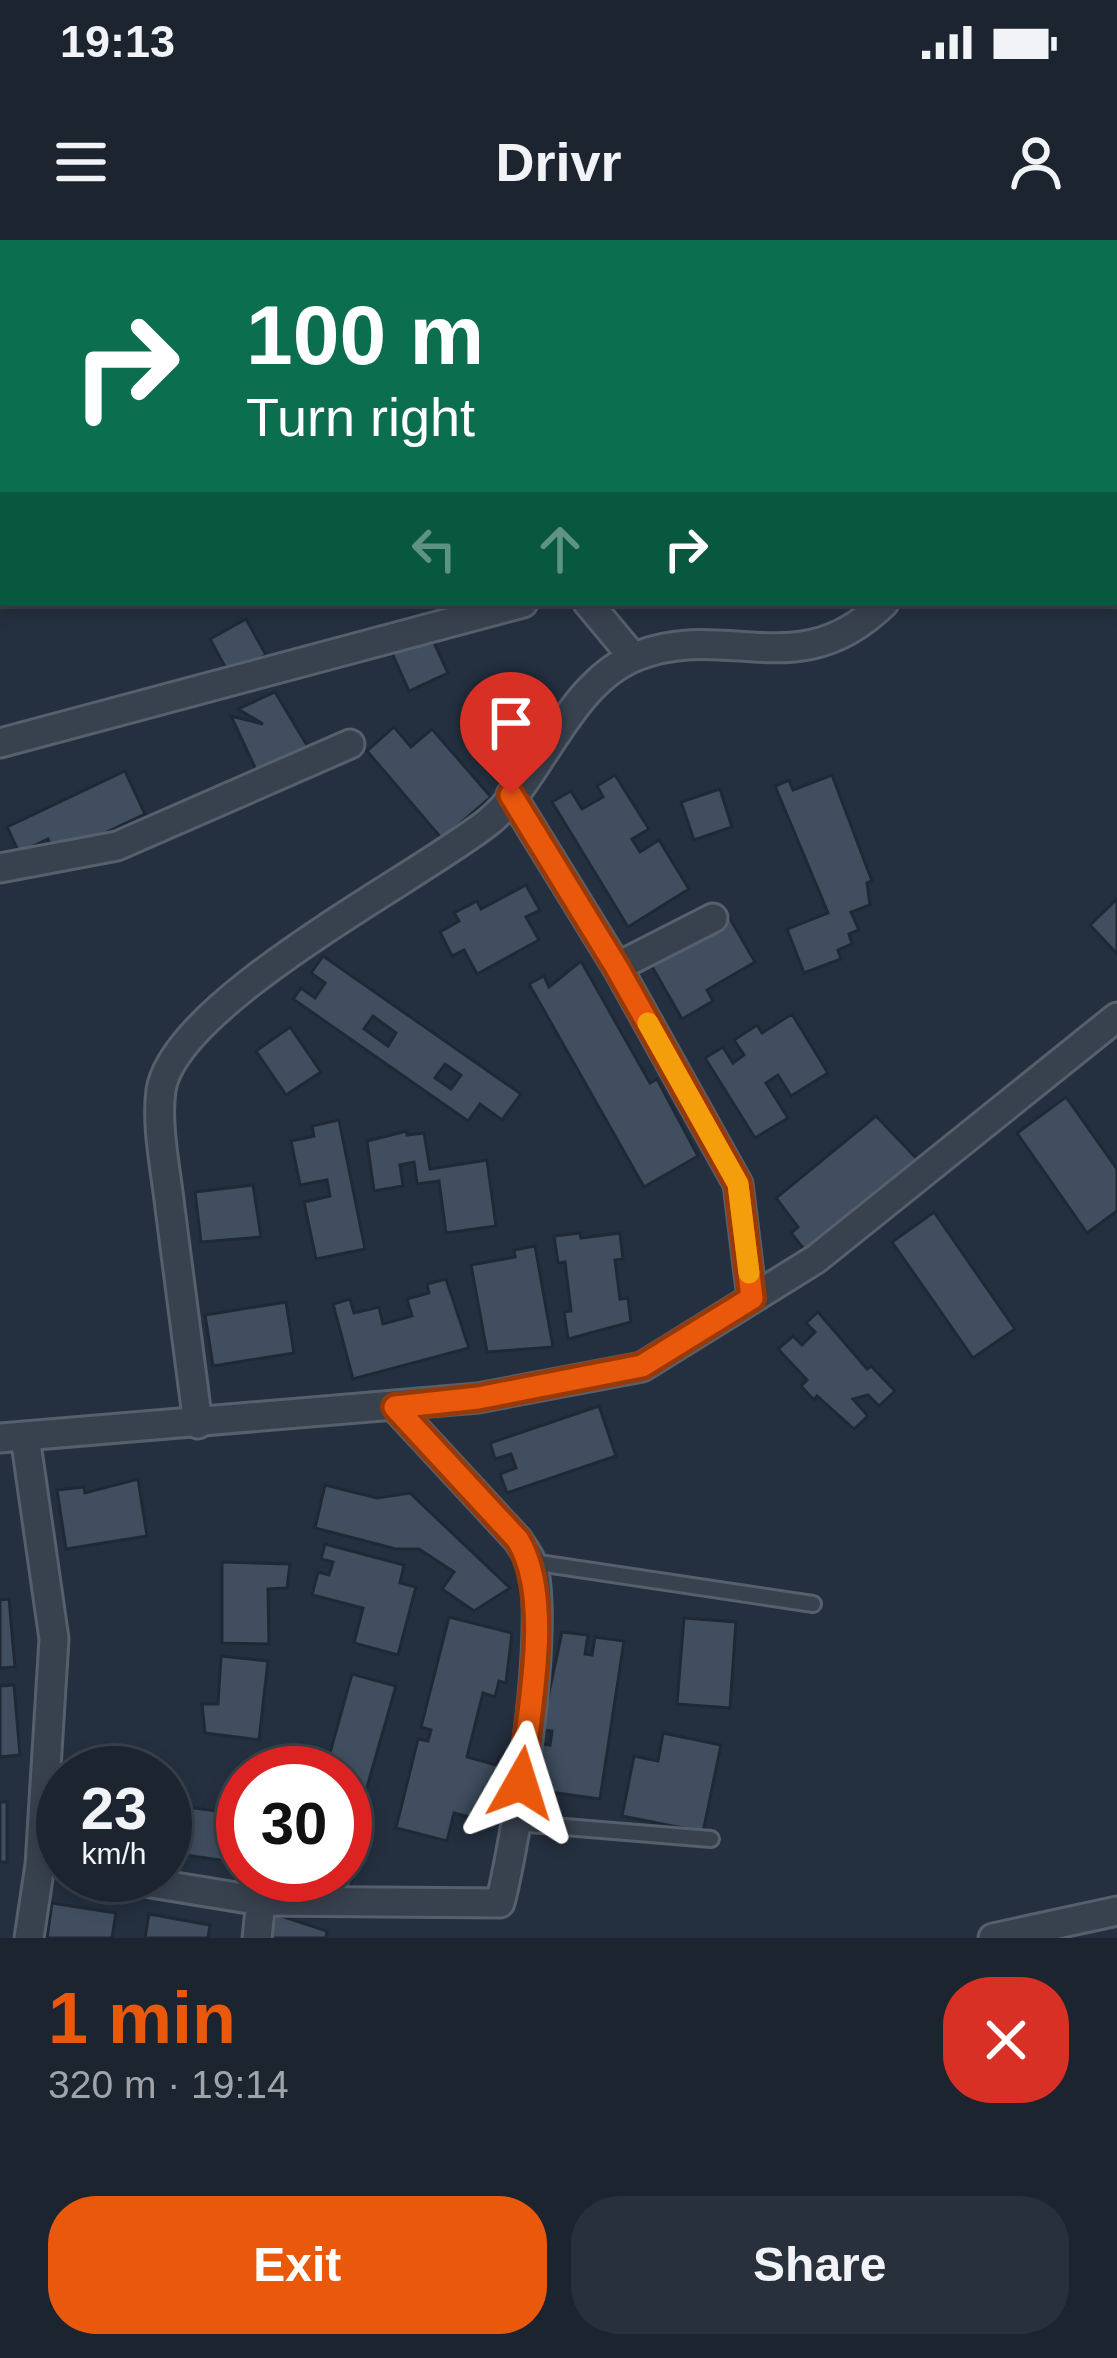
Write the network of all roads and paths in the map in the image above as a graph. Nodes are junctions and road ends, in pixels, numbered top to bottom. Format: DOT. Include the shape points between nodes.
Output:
graph roads {
  1 [pos="512,606"];
  2 [pos="590,606"];
  3 [pos="881,606"];
  4 [pos="633,657"];
  5 [pos="0,743"];
  6 [pos="350,744"];
  7 [pos="511,795"];
  8 [pos="0,868"];
  9 [pos="713,918"];
  10 [pos="617,968"];
  11 [pos="1117,1017"];
  12 [pos="752,1298"];
  13 [pos="395,1407"];
  14 [pos="198,1424"];
  15 [pos="13,1437"];
  16 [pos="532,1562"];
  17 [pos="814,1604"];
  18 [pos="53,1746"];
  19 [pos="516,1823"];
  20 [pos="711,1839"];
  21 [pos="40,1902"];
  22 [pos="261,1902"];
  23 [pos="372,1902"];
  24 [pos="1117,1911"];
  25 [pos="29,1938"];
  26 [pos="257,1938"];
  27 [pos="993,1938"];
  1 -- 5 [label="street"];
  2 -- 4 [label="street"];
  3 -- 4 [label="street" via="858,628 811,645 753,651 690,641"];
  4 -- 7 [label="street" via="572,708"];
  6 -- 8 [label="street" via="118,846"];
  7 -- 10 [label="street"];
  7 -- 14 [label="street" via="493,819 426,868 340,915 226,1001 161,1088"];
  9 -- 10 [label="street"];
  10 -- 12 [label="street" via="738,1184"];
  11 -- 12 [label="street" via="816,1258"];
  12 -- 13 [label="street" via="642,1366"];
  13 -- 14 [label="street"];
  13 -- 16 [label="street"];
  14 -- 15 [label="street"];
  15 -- 18 [label="street" via="54,1639"];
  16 -- 17 [label="lane"];
  16 -- 19 [label="street" via="536,1630"];
  19 -- 20 [label="lane"];
  19 -- 23 [label="street" via="500,1903"];
  21 -- 25 [label="street"];
  22 -- 26 [label="street"];
  24 -- 27 [label="street"];
}
